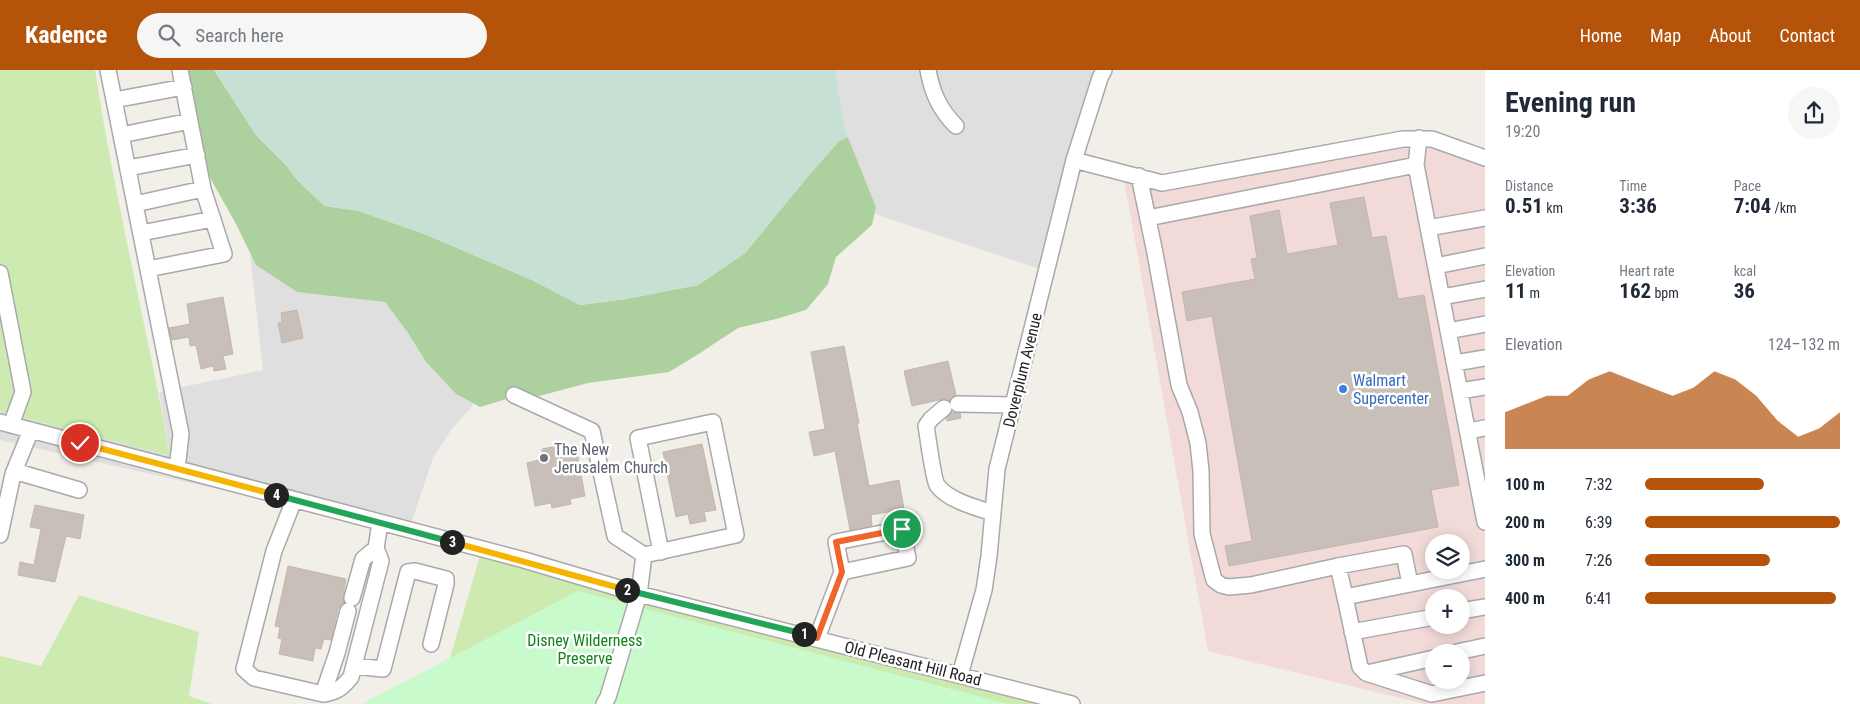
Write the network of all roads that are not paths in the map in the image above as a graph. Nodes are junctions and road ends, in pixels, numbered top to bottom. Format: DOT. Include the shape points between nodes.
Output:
graph roads {
  1 [pos="108,70"];
  2 [pos="180,70"];
  3 [pos="928,70"];
  4 [pos="1104,70"];
  5 [pos="184,87"];
  6 [pos="114,100"];
  7 [pos="190,121"];
  8 [pos="956,126"];
  9 [pos="121,135"];
  10 [pos="1419,138"];
  11 [pos="197,155"];
  12 [pos="1485,158"];
  13 [pos="1074,160"];
  14 [pos="1416,165"];
  15 [pos="128,168"];
  16 [pos="1139,176"];
  17 [pos="203,189"];
  18 [pos="135,204"];
  19 [pos="213,218"];
  20 [pos="1148,218"];
  21 [pos="1485,218"];
  22 [pos="1428,228"];
  23 [pos="141,233"];
  24 [pos="1485,256"];
  25 [pos="1436,266"];
  26 [pos="148,268"];
  27 [pos="0,273"];
  28 [pos="1485,289"];
  29 [pos="1442,297"];
  30 [pos="1485,324"];
  31 [pos="1448,330"];
  32 [pos="1485,358"];
  33 [pos="1455,363"];
  34 [pos="1485,387"];
  35 [pos="1460,391"];
  36 [pos="514,395"];
  37 [pos="1013,405"];
  38 [pos="6,424"];
  39 [pos="1485,428"];
  40 [pos="31,430"];
  41 [pos="1468,431"];
  42 [pos="1480,463"];
  43 [pos="178,469"];
  44 [pos="14,472"];
  45 [pos="79,490"];
  46 [pos="1483,498"];
  47 [pos="294,500"];
  48 [pos="993,513"];
  49 [pos="380,522"];
  50 [pos="1485,522"];
  51 [pos="0,535"];
  52 [pos="376,548"];
  53 [pos="661,552"];
  54 [pos="644,556"];
  55 [pos="1338,566"];
  56 [pos="1485,569"];
  57 [pos="842,572"];
  58 [pos="1410,584"];
  59 [pos="639,594"];
  60 [pos="1345,596"];
  61 [pos="1485,607"];
  62 [pos="1470,610"];
  63 [pos="1425,619"];
  64 [pos="1352,632"];
  65 [pos="817,638"];
  66 [pos="431,644"];
  67 [pos="1485,646"];
  68 [pos="1470,649"];
  69 [pos="1425,660"];
  70 [pos="354,666"];
  71 [pos="1366,673"];
  72 [pos="960,675"];
  73 [pos="1485,683"];
  74 [pos="323,694"];
  75 [pos="604,704"];
  76 [pos="1072,704"];
  1 -- 6 [label="street"];
  2 -- 5 [label="street"];
  3 -- 8 [label="street" via="933,93"];
  4 -- 13 [label="street, Doverplum Avenue"];
  5 -- 6 [label="street"];
  5 -- 7 [label="street"];
  6 -- 9 [label="street"];
  7 -- 9 [label="street"];
  7 -- 11 [label="street"];
  9 -- 15 [label="street"];
  10 -- 12 [label="street"];
  10 -- 14 [label="street"];
  10 -- 16 [label="street" via="1162,182"];
  11 -- 15 [label="street"];
  11 -- 17 [label="street"];
  13 -- 16 [label="street"];
  13 -- 37 [label="street, Doverplum Avenue"];
  14 -- 20 [label="street"];
  14 -- 22 [label="street"];
  15 -- 18 [label="street"];
  16 -- 20 [label="street"];
  17 -- 18 [label="street"];
  17 -- 19 [label="street"];
  18 -- 23 [label="street"];
  19 -- 23 [label="street"];
  19 -- 26 [label="street" via="224,254"];
  20 -- 55 [label="street" via="1179,385 1198,443 1202,534 1214,580 1221,585 1251,585"];
  21 -- 22 [label="street"];
  22 -- 25 [label="street"];
  23 -- 26 [label="street"];
  24 -- 25 [label="street"];
  25 -- 29 [label="street"];
  26 -- 43 [label="street" via="181,434"];
  27 -- 38 [label="street" via="23,392"];
  28 -- 29 [label="street"];
  29 -- 31 [label="street"];
  30 -- 31 [label="street"];
  31 -- 33 [label="street"];
  32 -- 33 [label="street"];
  33 -- 35 [label="street"];
  34 -- 35 [label="street"];
  35 -- 41 [label="street"];
  36 -- 54 [label="street" via="592,432 615,536"];
  37 -- 48 [label="street, Doverplum Avenue" via="997,469"];
  37 -- 48 [label="street" via="951,406 926,426 937,484 959,501"];
  38 -- 40 [label="street, Old Pleasant Hill Road"];
  39 -- 41 [label="street"];
  40 -- 43 [label="street, Old Pleasant Hill Road"];
  40 -- 44 [label="street"];
  41 -- 42 [label="street"];
  42 -- 46 [label="street"];
  43 -- 47 [label="street, Old Pleasant Hill Road"];
  44 -- 45 [label="street"];
  44 -- 51 [label="street"];
  46 -- 50 [label="street"];
  47 -- 49 [label="street, Old Pleasant Hill Road"];
  47 -- 74 [label="street" via="274,550 244,669 254,678"];
  48 -- 72 [label="street, Doverplum Avenue" via="984,590"];
  49 -- 52 [label="street"];
  49 -- 59 [label="street, Old Pleasant Hill Road"];
  52 -- 70 [label="street" via="381,561"];
  52 -- 74 [label="street" via="363,559"];
  53 -- 53 [label="street" via="736,535 713,422 638,438"];
  53 -- 54 [label="street"];
  54 -- 59 [label="street"];
  55 -- 58 [label="street" via="1404,554"];
  55 -- 60 [label="street"];
  56 -- 58 [label="street"];
  57 -- 57 [label="street" via="908,558 902,529 836,542"];
  57 -- 65 [label="street"];
  58 -- 60 [label="street"];
  59 -- 65 [label="street, Old Pleasant Hill Road"];
  59 -- 75 [label="street"];
  60 -- 64 [label="street"];
  61 -- 62 [label="street"];
  63 -- 64 [label="street"];
  64 -- 71 [label="street" via="1360,667"];
  65 -- 72 [label="street, Old Pleasant Hill Road"];
  66 -- 70 [label="street" via="446,579 408,572 383,669"];
  67 -- 68 [label="street"];
  69 -- 71 [label="street"];
  70 -- 74 [label="street" via="343,687"];
  71 -- 73 [label="street" via="1432,694"];
  72 -- 76 [label="street, Old Pleasant Hill Road"];
}
